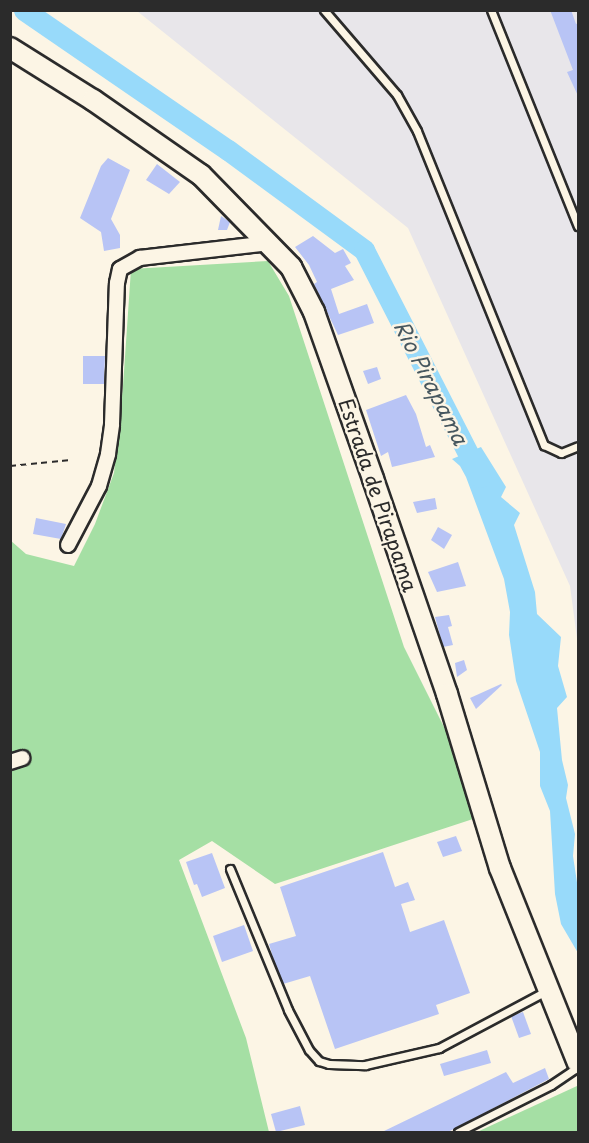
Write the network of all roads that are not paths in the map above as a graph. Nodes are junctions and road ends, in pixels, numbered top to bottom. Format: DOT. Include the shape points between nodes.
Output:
graph roads {
  1 [pos="324,10"];
  2 [pos="491,10"];
  3 [pos="10,48"];
  4 [pos="579,226"];
  5 [pos="269,243"];
  6 [pos="579,446"];
  7 [pos="68,545"];
  8 [pos="230,869"];
  9 [pos="548,990"];
  10 [pos="579,1065"];
  11 [pos="458,1132"];
  1 -- 6 [label="lane" via="397,94 417,131 544,445 561,453"];
  2 -- 4 [label="lane"];
  3 -- 5 [label="main road, Estrada de Pirapama" via="201,175"];
  5 -- 7 [label="street" via="140,258 120,268 108,454 99,486"];
  5 -- 9 [label="main road, Estrada de Pirapama" via="291,267 314,312 447,694 500,868"];
  8 -- 9 [label="lane" via="288,1010 319,1061 365,1065 439,1048"];
  9 -- 10 [label="main road, Estrada de Pirapama"];
  10 -- 11 [label="lane" via="552,1085"];
}
